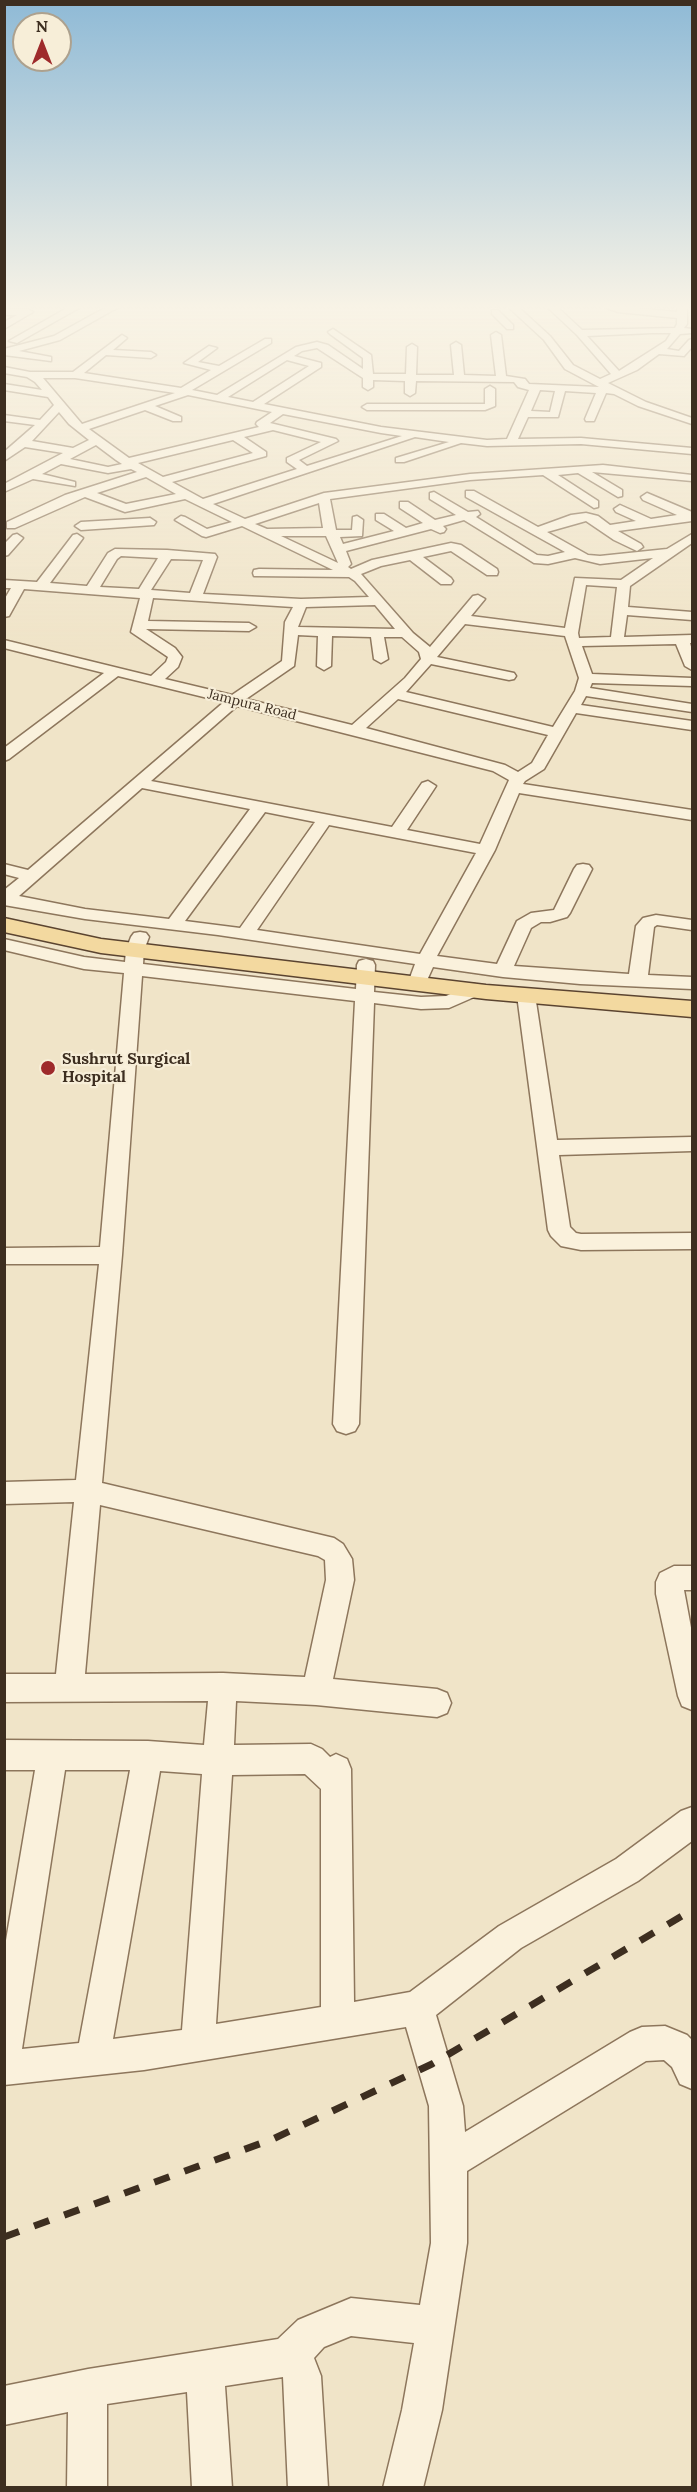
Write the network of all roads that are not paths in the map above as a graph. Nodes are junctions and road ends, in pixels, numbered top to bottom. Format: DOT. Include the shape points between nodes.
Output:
graph roads {
  1 [pos="13,420"];
  2 [pos="42,420"];
  3 [pos="72,420"];
  4 [pos="110,420"];
  5 [pos="122,420"];
  6 [pos="265,420"];
  7 [pos="333,420"];
  8 [pos="367,420"];
  9 [pos="521,420"];
  10 [pos="671,420"];
  11 [pos="133,426"];
  12 [pos="362,426"];
  13 [pos="38,427"];
  14 [pos="272,427"];
  15 [pos="4,428"];
  16 [pos="190,431"];
  17 [pos="295,432"];
  18 [pos="89,434"];
  19 [pos="419,434"];
  20 [pos="689,437"];
  21 [pos="240,439"];
  22 [pos="273,439"];
  23 [pos="465,440"];
  24 [pos="208,442"];
  25 [pos="23,443"];
  26 [pos="487,443"];
  27 [pos="511,443"];
  28 [pos="111,451"];
  29 [pos="542,454"];
  30 [pos="59,455"];
  31 [pos="626,458"];
  32 [pos="562,459"];
  33 [pos="13,460"];
  34 [pos="400,460"];
  35 [pos="83,465"];
  36 [pos="47,467"];
  37 [pos="137,467"];
  38 [pos="603,468"];
  39 [pos="241,469"];
  40 [pos="580,470"];
  41 [pos="546,472"];
  42 [pos="32,475"];
  43 [pos="311,476"];
  44 [pos="693,478"];
  45 [pos="201,479"];
  46 [pos="4,480"];
  47 [pos="162,481"];
  48 [pos="18,482"];
  49 [pos="70,484"];
  50 [pos="266,484"];
  51 [pos="4,489"];
  52 [pos="248,490"];
  53 [pos="87,493"];
  54 [pos="618,493"];
  55 [pos="470,494"];
  56 [pos="187,495"];
  57 [pos="230,495"];
  58 [pos="330,495"];
  59 [pos="434,496"];
  60 [pos="647,497"];
  61 [pos="594,504"];
  62 [pos="404,505"];
  63 [pos="209,506"];
  64 [pos="118,507"];
  65 [pos="288,508"];
  66 [pos="496,508"];
  67 [pos="620,509"];
  68 [pos="380,517"];
  69 [pos="465,517"];
  70 [pos="692,517"];
  71 [pos="357,520"];
  72 [pos="150,522"];
  73 [pos="244,523"];
  74 [pos="650,523"];
  75 [pos="117,524"];
  76 [pos="12,525"];
  77 [pos="434,525"];
  78 [pos="607,529"];
  79 [pos="538,531"];
  80 [pos="263,532"];
  81 [pos="332,533"];
  82 [pos="402,533"];
  83 [pos="17,538"];
  84 [pos="693,538"];
  85 [pos="378,539"];
  86 [pos="458,541"];
  87 [pos="637,547"];
  88 [pos="339,549"];
  89 [pos="396,550"];
  90 [pos="415,550"];
  91 [pos="4,552"];
  92 [pos="671,553"];
  93 [pos="167,554"];
  94 [pos="578,554"];
  95 [pos="693,556"];
  96 [pos="264,558"];
  97 [pos="492,572"];
  98 [pos="351,573"];
  99 [pos="446,581"];
  100 [pos="4,584"];
  101 [pos="624,584"];
  102 [pos="20,585"];
  103 [pos="40,587"];
  104 [pos="253,587"];
  105 [pos="90,590"];
  106 [pos="145,593"];
  107 [pos="195,597"];
  108 [pos="478,599"];
  109 [pos="380,601"];
  110 [pos="302,603"];
  111 [pos="621,610"];
  112 [pos="4,613"];
  113 [pos="693,616"];
  114 [pos="461,619"];
  115 [pos="138,625"];
  116 [pos="249,627"];
  117 [pos="292,632"];
  118 [pos="325,632"];
  119 [pos="377,633"];
  120 [pos="406,633"];
  121 [pos="573,638"];
  122 [pos="687,639"];
  123 [pos="617,640"];
  124 [pos="4,644"];
  125 [pos="381,659"];
  126 [pos="428,659"];
  127 [pos="324,666"];
  128 [pos="693,666"];
  129 [pos="116,671"];
  130 [pos="509,676"];
  131 [pos="154,681"];
  132 [pos="693,682"];
  133 [pos="584,685"];
  134 [pos="396,694"];
  135 [pos="235,700"];
  136 [pos="572,708"];
  137 [pos="693,708"];
  138 [pos="689,725"];
  139 [pos="355,730"];
  140 [pos="558,733"];
  141 [pos="4,756"];
  142 [pos="139,783"];
  143 [pos="517,783"];
  144 [pos="428,786"];
  145 [pos="261,806"];
  146 [pos="693,815"];
  147 [pos="325,819"];
  148 [pos="397,832"];
  149 [pos="487,850"];
  150 [pos="4,869"];
  151 [pos="583,869"];
  152 [pos="32,876"];
  153 [pos="5,902"];
  154 [pos="4,925"];
  155 [pos="173,925"];
  156 [pos="693,925"];
  157 [pos="37,933"];
  158 [pos="245,934"];
  159 [pos="4,939"];
  160 [pos="4,945"];
  161 [pos="136,952"];
  162 [pos="503,971"];
  163 [pos="422,972"];
  164 [pos="365,979"];
  165 [pos="693,983"];
  166 [pos="474,990"];
  167 [pos="631,990"];
  168 [pos="693,994"];
  169 [pos="526,995"];
  170 [pos="693,1009"];
  171 [pos="693,1144"];
  172 [pos="548,1149"];
  173 [pos="693,1241"];
  174 [pos="111,1254"];
  175 [pos="4,1256"];
  176 [pos="346,1424"];
  177 [pos="88,1491"];
  178 [pos="4,1493"];
  179 [pos="693,1578"];
  180 [pos="223,1687"];
  181 [pos="4,1688"];
  182 [pos="69,1688"];
  183 [pos="316,1691"];
  184 [pos="693,1696"];
  185 [pos="437,1703"];
  186 [pos="4,1755"];
  187 [pos="52,1755"];
  188 [pos="148,1756"];
  189 [pos="218,1761"];
  190 [pos="693,1822"];
  191 [pos="417,2008"];
  192 [pos="338,2019"];
  193 [pos="198,2044"];
  194 [pos="4,2058"];
  195 [pos="93,2058"];
  196 [pos="4,2068"];
  197 [pos="693,2072"];
  198 [pos="449,2162"];
  199 [pos="436,2326"];
  200 [pos="288,2357"];
  201 [pos="205,2370"];
  202 [pos="88,2388"];
  203 [pos="4,2406"];
  204 [pos="87,2487"];
  205 [pos="212,2487"];
  206 [pos="308,2487"];
  207 [pos="403,2487"];
  1 -- 13 [label="street"];
  2 -- 13 [label="street"];
  3 -- 18 [label="street"];
  4 -- 18 [label="street"];
  5 -- 11 [label="street"];
  6 -- 14 [label="street" via="261,423"];
  7 -- 12 [label="street"];
  8 -- 12 [label="street"];
  9 -- 27 [label="street"];
  10 -- 20 [label="street"];
  12 -- 19 [label="street"];
  13 -- 15 [label="street"];
  13 -- 25 [label="street"];
  14 -- 17 [label="street"];
  14 -- 21 [label="street"];
  16 -- 24 [label="street"];
  17 -- 22 [label="street"];
  17 -- 43 [label="street" via="332,441 294,454 291,461"];
  18 -- 28 [label="street"];
  18 -- 30 [label="street"];
  18 -- 30 [label="street" via="75,452"];
  19 -- 23 [label="street"];
  19 -- 43 [label="street" via="329,462"];
  20 -- 31 [label="street"];
  21 -- 24 [label="street"];
  21 -- 37 [label="street"];
  21 -- 47 [label="street" via="262,454"];
  23 -- 26 [label="street"];
  23 -- 34 [label="street"];
  24 -- 37 [label="street" via="165,448"];
  25 -- 30 [label="street"];
  25 -- 33 [label="street"];
  26 -- 27 [label="street"];
  26 -- 29 [label="street"];
  27 -- 31 [label="street" via="579,446"];
  28 -- 35 [label="street"];
  28 -- 37 [label="street"];
  30 -- 35 [label="street"];
  30 -- 36 [label="street"];
  31 -- 38 [label="street"];
  31 -- 44 [label="street"];
  32 -- 38 [label="street"];
  33 -- 36 [label="street"];
  35 -- 37 [label="street" via="111,471"];
  36 -- 42 [label="street"];
  37 -- 47 [label="street"];
  37 -- 53 [label="street"];
  38 -- 40 [label="street"];
  39 -- 50 [label="street"];
  40 -- 41 [label="street"];
  40 -- 54 [label="street"];
  41 -- 58 [label="street" via="470,477"];
  41 -- 61 [label="street"];
  42 -- 48 [label="street"];
  42 -- 49 [label="street"];
  43 -- 50 [label="street"];
  43 -- 58 [label="street"];
  45 -- 57 [label="street"];
  46 -- 48 [label="street"];
  47 -- 56 [label="street"];
  48 -- 51 [label="street"];
  50 -- 52 [label="street"];
  52 -- 57 [label="street"];
  52 -- 65 [label="street"];
  53 -- 64 [label="street"];
  53 -- 76 [label="street"];
  55 -- 66 [label="street"];
  56 -- 63 [label="street"];
  56 -- 64 [label="street"];
  57 -- 63 [label="street"];
  58 -- 65 [label="street"];
  58 -- 81 [label="street" via="327,520"];
  59 -- 69 [label="street"];
  60 -- 70 [label="street"];
  62 -- 77 [label="street"];
  63 -- 73 [label="street"];
  63 -- 73 [label="street" via="176,522 206,533"];
  64 -- 75 [label="street"];
  65 -- 73 [label="street"];
  66 -- 69 [label="street"];
  66 -- 79 [label="street"];
  67 -- 74 [label="street"];
  68 -- 82 [label="street"];
  69 -- 77 [label="street"];
  69 -- 94 [label="street" via="534,560"];
  70 -- 74 [label="street"];
  71 -- 81 [label="street" via="358,533"];
  72 -- 75 [label="street"];
  73 -- 80 [label="street"];
  74 -- 78 [label="street"];
  75 -- 103 [label="street" via="79,532"];
  77 -- 82 [label="street"];
  77 -- 86 [label="street"];
  78 -- 79 [label="street" via="594,519 581,517"];
  78 -- 87 [label="street"];
  79 -- 94 [label="street"];
  80 -- 81 [label="street"];
  80 -- 98 [label="street"];
  81 -- 88 [label="street"];
  82 -- 85 [label="street"];
  82 -- 90 [label="street"];
  83 -- 91 [label="street"];
  84 -- 92 [label="street"];
  85 -- 88 [label="street"];
  85 -- 89 [label="street"];
  88 -- 98 [label="street"];
  90 -- 97 [label="street" via="454,547"];
  90 -- 98 [label="street"];
  90 -- 99 [label="street"];
  92 -- 94 [label="street" via="600,560"];
  92 -- 95 [label="street"];
  92 -- 101 [label="street"];
  93 -- 105 [label="street" via="116,553"];
  93 -- 106 [label="street"];
  93 -- 107 [label="street" via="212,558"];
  96 -- 104 [label="street"];
  98 -- 104 [label="street"];
  98 -- 109 [label="street"];
  100 -- 102 [label="street"];
  101 -- 111 [label="street"];
  101 -- 121 [label="street" via="580,581"];
  102 -- 103 [label="street"];
  102 -- 112 [label="street"];
  103 -- 105 [label="street"];
  104 -- 107 [label="street"];
  104 -- 110 [label="street"];
  105 -- 106 [label="street"];
  106 -- 107 [label="street"];
  106 -- 115 [label="street"];
  108 -- 114 [label="street"];
  109 -- 110 [label="street"];
  109 -- 120 [label="street"];
  110 -- 117 [label="street"];
  111 -- 113 [label="street"];
  111 -- 123 [label="street"];
  114 -- 121 [label="street"];
  114 -- 126 [label="street"];
  115 -- 116 [label="street"];
  115 -- 131 [label="street" via="141,635 175,657 173,664"];
  117 -- 118 [label="street"];
  117 -- 135 [label="street" via="289,663"];
  118 -- 119 [label="street"];
  118 -- 127 [label="street"];
  119 -- 120 [label="street"];
  119 -- 125 [label="street"];
  120 -- 126 [label="street" via="425,650"];
  121 -- 123 [label="street"];
  121 -- 133 [label="street"];
  122 -- 123 [label="street"];
  122 -- 128 [label="street"];
  124 -- 129 [label="street, Jampura Road"];
  126 -- 130 [label="street"];
  126 -- 134 [label="street"];
  129 -- 131 [label="street, Jampura Road"];
  129 -- 141 [label="street"];
  131 -- 135 [label="street, Jampura Road"];
  132 -- 133 [label="street"];
  133 -- 136 [label="street"];
  133 -- 137 [label="street"];
  134 -- 139 [label="street"];
  134 -- 140 [label="street"];
  135 -- 139 [label="street, Jampura Road"];
  135 -- 142 [label="street"];
  136 -- 138 [label="street"];
  136 -- 140 [label="street"];
  137 -- 138 [label="street"];
  139 -- 143 [label="street, Jampura Road" via="499,768"];
  140 -- 143 [label="street" via="538,766"];
  142 -- 145 [label="street"];
  142 -- 152 [label="street"];
  143 -- 146 [label="street, Jampura Road"];
  143 -- 149 [label="street"];
  144 -- 148 [label="street"];
  145 -- 147 [label="street"];
  145 -- 155 [label="street"];
  147 -- 148 [label="street"];
  147 -- 158 [label="street"];
  148 -- 149 [label="street"];
  149 -- 163 [label="street"];
  150 -- 152 [label="street"];
  151 -- 162 [label="street" via="561,913 537,917 523,925"];
  152 -- 153 [label="street"];
  153 -- 155 [label="street"];
  153 -- 161 [label="main road" via="87,930"];
  154 -- 157 [label="main road"];
  155 -- 158 [label="street"];
  156 -- 167 [label="street" via="648,922"];
  157 -- 159 [label="street"];
  157 -- 161 [label="main road"];
  158 -- 163 [label="street"];
  160 -- 161 [label="street" via="54,958"];
  161 -- 164 [label="main road"];
  161 -- 174 [label="street"];
  162 -- 163 [label="street"];
  162 -- 167 [label="street"];
  163 -- 164 [label="main road"];
  163 -- 166 [label="main road"];
  163 -- 167 [label="main road"];
  164 -- 166 [label="street" via="439,1003"];
  164 -- 176 [label="street"];
  165 -- 167 [label="street"];
  166 -- 169 [label="main road"];
  167 -- 168 [label="main road"];
  167 -- 169 [label="main road"];
  167 -- 170 [label="main road"];
  169 -- 172 [label="street"];
  171 -- 172 [label="street"];
  172 -- 173 [label="street" via="559,1230 569,1240"];
  174 -- 175 [label="street"];
  174 -- 177 [label="street"];
  177 -- 178 [label="street"];
  177 -- 182 [label="street"];
  177 -- 183 [label="street" via="325,1546 334,1552 339,1559 340,1580"];
  179 -- 184 [label="street" via="674,1578 669,1594"];
  180 -- 182 [label="street"];
  180 -- 183 [label="street"];
  180 -- 189 [label="street"];
  181 -- 182 [label="street"];
  183 -- 185 [label="street"];
  186 -- 187 [label="street"];
  187 -- 188 [label="street"];
  187 -- 194 [label="street"];
  188 -- 189 [label="street"];
  188 -- 195 [label="street"];
  189 -- 192 [label="street" via="310,1759 336,1774"];
  189 -- 193 [label="street"];
  190 -- 191 [label="street" via="627,1870 510,1937"];
  191 -- 192 [label="street"];
  191 -- 198 [label="street" via="446,2106"];
  192 -- 193 [label="street"];
  193 -- 195 [label="street"];
  195 -- 196 [label="street"];
  197 -- 198 [label="street" via="675,2047 665,2043 642,2044"];
  198 -- 199 [label="street" via="449,2243"];
  199 -- 200 [label="street" via="351,2317 311,2333"];
  199 -- 207 [label="street" via="422,2410"];
  200 -- 201 [label="street"];
  200 -- 206 [label="street" via="297,2364 302,2376"];
  201 -- 202 [label="street"];
  201 -- 205 [label="street"];
  202 -- 203 [label="street"];
  202 -- 204 [label="street"];
}
